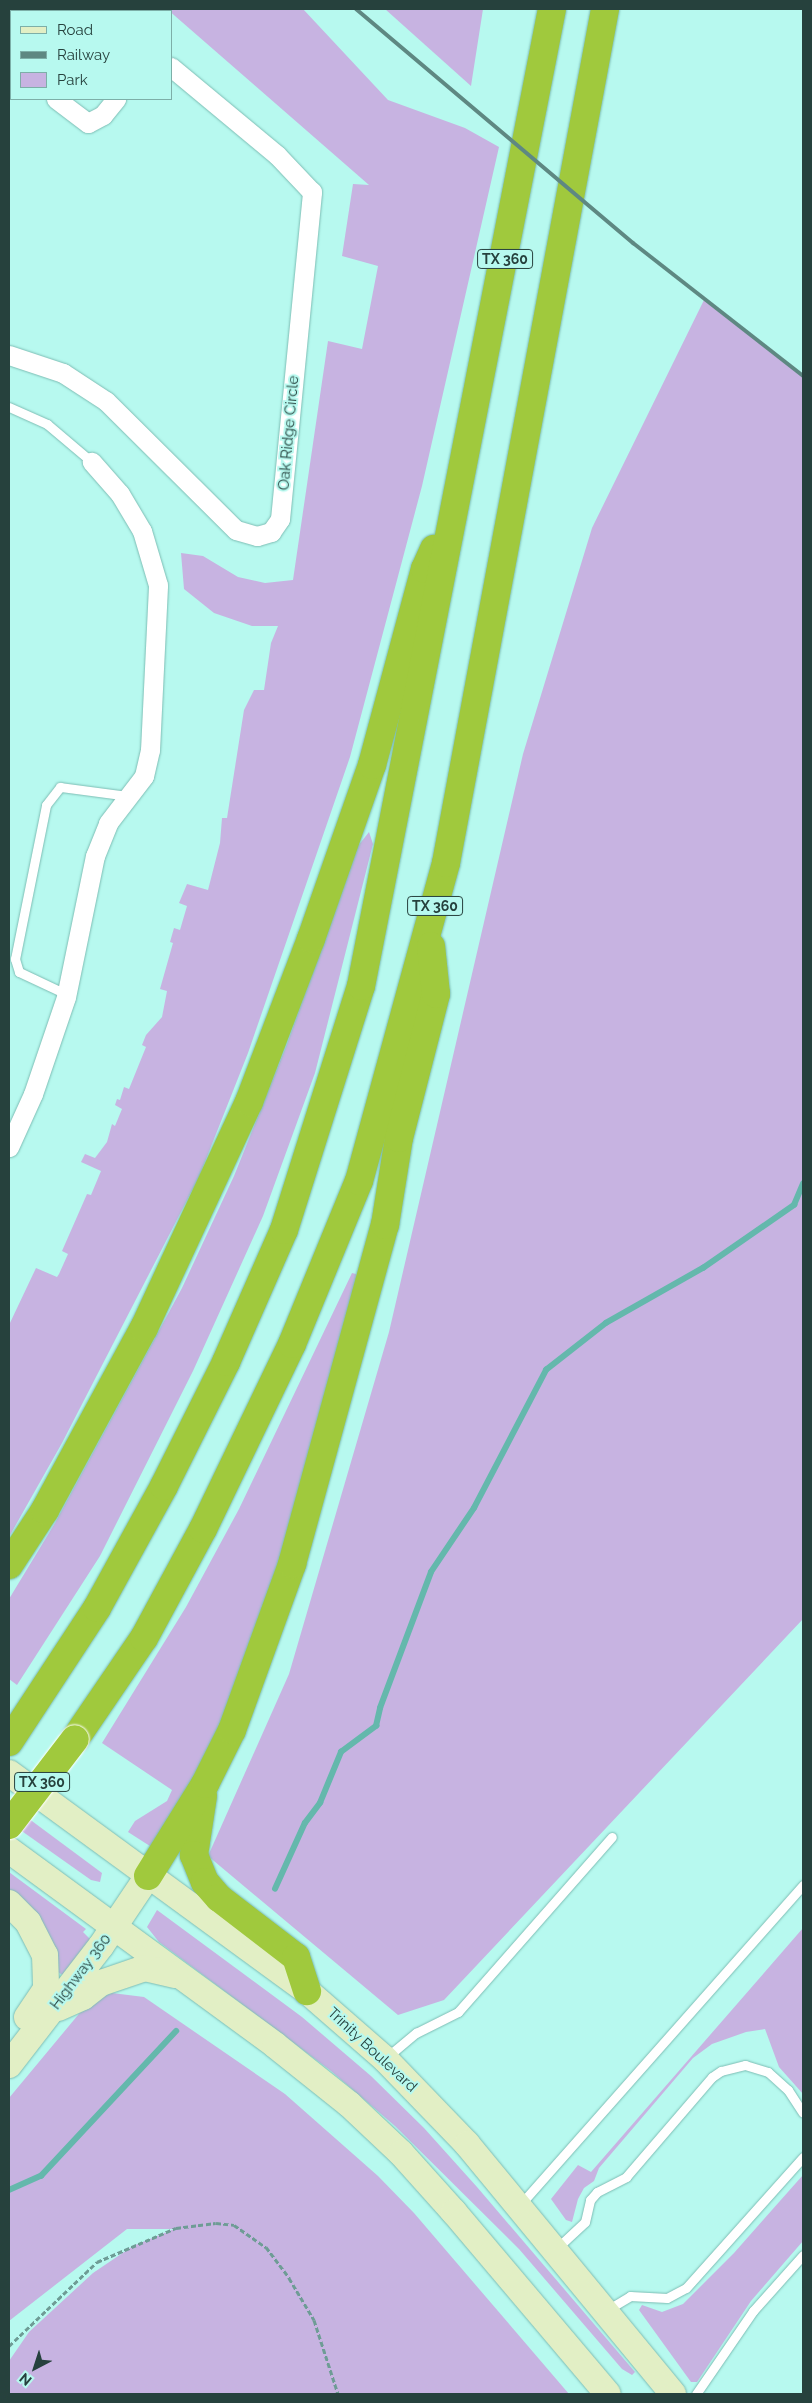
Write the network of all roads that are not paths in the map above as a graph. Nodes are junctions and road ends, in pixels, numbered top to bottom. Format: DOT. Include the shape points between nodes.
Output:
graph roads {
  1 [pos="552,9"];
  2 [pos="605,9"];
  3 [pos="172,68"];
  4 [pos="57,100"];
  5 [pos="115,100"];
  6 [pos="9,355"];
  7 [pos="9,406"];
  8 [pos="92,462"];
  9 [pos="455,508"];
  10 [pos="128,796"];
  11 [pos="429,930"];
  12 [pos="66,994"];
  13 [pos="9,1147"];
  14 [pos="9,1565"];
  15 [pos="9,1742"];
  16 [pos="9,1772"];
  17 [pos="205,1784"];
  18 [pos="9,1825"];
  19 [pos="612,1837"];
  20 [pos="9,1850"];
  21 [pos="148,1876"];
  22 [pos="803,1885"];
  23 [pos="9,1903"];
  24 [pos="115,1925"];
  25 [pos="200,1989"];
  26 [pos="306,1991"];
  27 [pos="53,2010"];
  28 [pos="9,2041"];
  29 [pos="385,2059"];
  30 [pos="9,2065"];
  31 [pos="803,2113"];
  32 [pos="803,2157"];
  33 [pos="519,2206"];
  34 [pos="555,2250"];
  35 [pos="803,2255"];
  36 [pos="606,2311"];
  37 [pos="608,2394"];
  38 [pos="673,2394"];
  39 [pos="696,2394"];
  1 -- 9 [label="highway, TX 360"];
  2 -- 11 [label="highway, TX 360" via="446,863"];
  3 -- 6 [label="street, Oak Ridge Circle" via="277,155 312,192 280,519 271,532 257,536 236,530 106,401 63,373"];
  4 -- 5 [label="street" via="88,123 103,115"];
  7 -- 8 [label="lane" via="47,424"];
  8 -- 10 [label="street" via="120,494 142,531 158,585 150,750 144,776"];
  9 -- 14 [label="highway" via="424,569 372,765 311,940 249,1102 144,1328 50,1501"];
  9 -- 15 [label="highway, TX 360" via="361,986 284,1230 226,1362 164,1486 97,1608"];
  10 -- 12 [label="street" via="108,823 95,856"];
  10 -- 12 [label="lane" via="60,787 46,806 15,959 19,972"];
  11 -- 17 [label="highway" via="436,994 399,1138 385,1225 292,1564 257,1666"];
  11 -- 18 [label="highway, TX 360, bridge" via="359,1181 292,1344 246,1445 153,1621 75,1739"];
  12 -- 13 [label="street" via="33,1094"];
  16 -- 21 [label="main road, Trinity Boulevard"];
  17 -- 21 [label="highway"];
  17 -- 26 [label="highway" via="194,1855 205,1882 219,1898 296,1957"];
  19 -- 29 [label="lane" via="458,2012 416,2033"];
  20 -- 24 [label="main road"];
  21 -- 24 [label="main road, Highway 360"];
  21 -- 26 [label="main road, Trinity Boulevard"];
  22 -- 33 [label="lane"];
  23 -- 28 [label="main road" via="28,1922 45,1955 46,1989"];
  24 -- 25 [label="main road"];
  24 -- 27 [label="main road, Highway 360"];
  25 -- 27 [label="main road" via="168,1971 145,1968 101,1983 83,1997"];
  25 -- 37 [label="main road" via="349,2104 401,2153"];
  26 -- 29 [label="main road, Trinity Boulevard"];
  27 -- 30 [label="main road, Highway 360"];
  29 -- 33 [label="main road, Trinity Boulevard" via="467,2144"];
  31 -- 34 [label="lane" via="788,2090 768,2072 745,2065 721,2071 712,2077 626,2177 597,2192 590,2200 585,2222"];
  32 -- 36 [label="lane" via="686,2288 667,2298 641,2294 630,2296"];
  33 -- 34 [label="main road, Trinity Boulevard"];
  34 -- 36 [label="main road, Trinity Boulevard"];
  35 -- 39 [label="lane" via="753,2311"];
  36 -- 38 [label="main road, Trinity Boulevard"];
}
